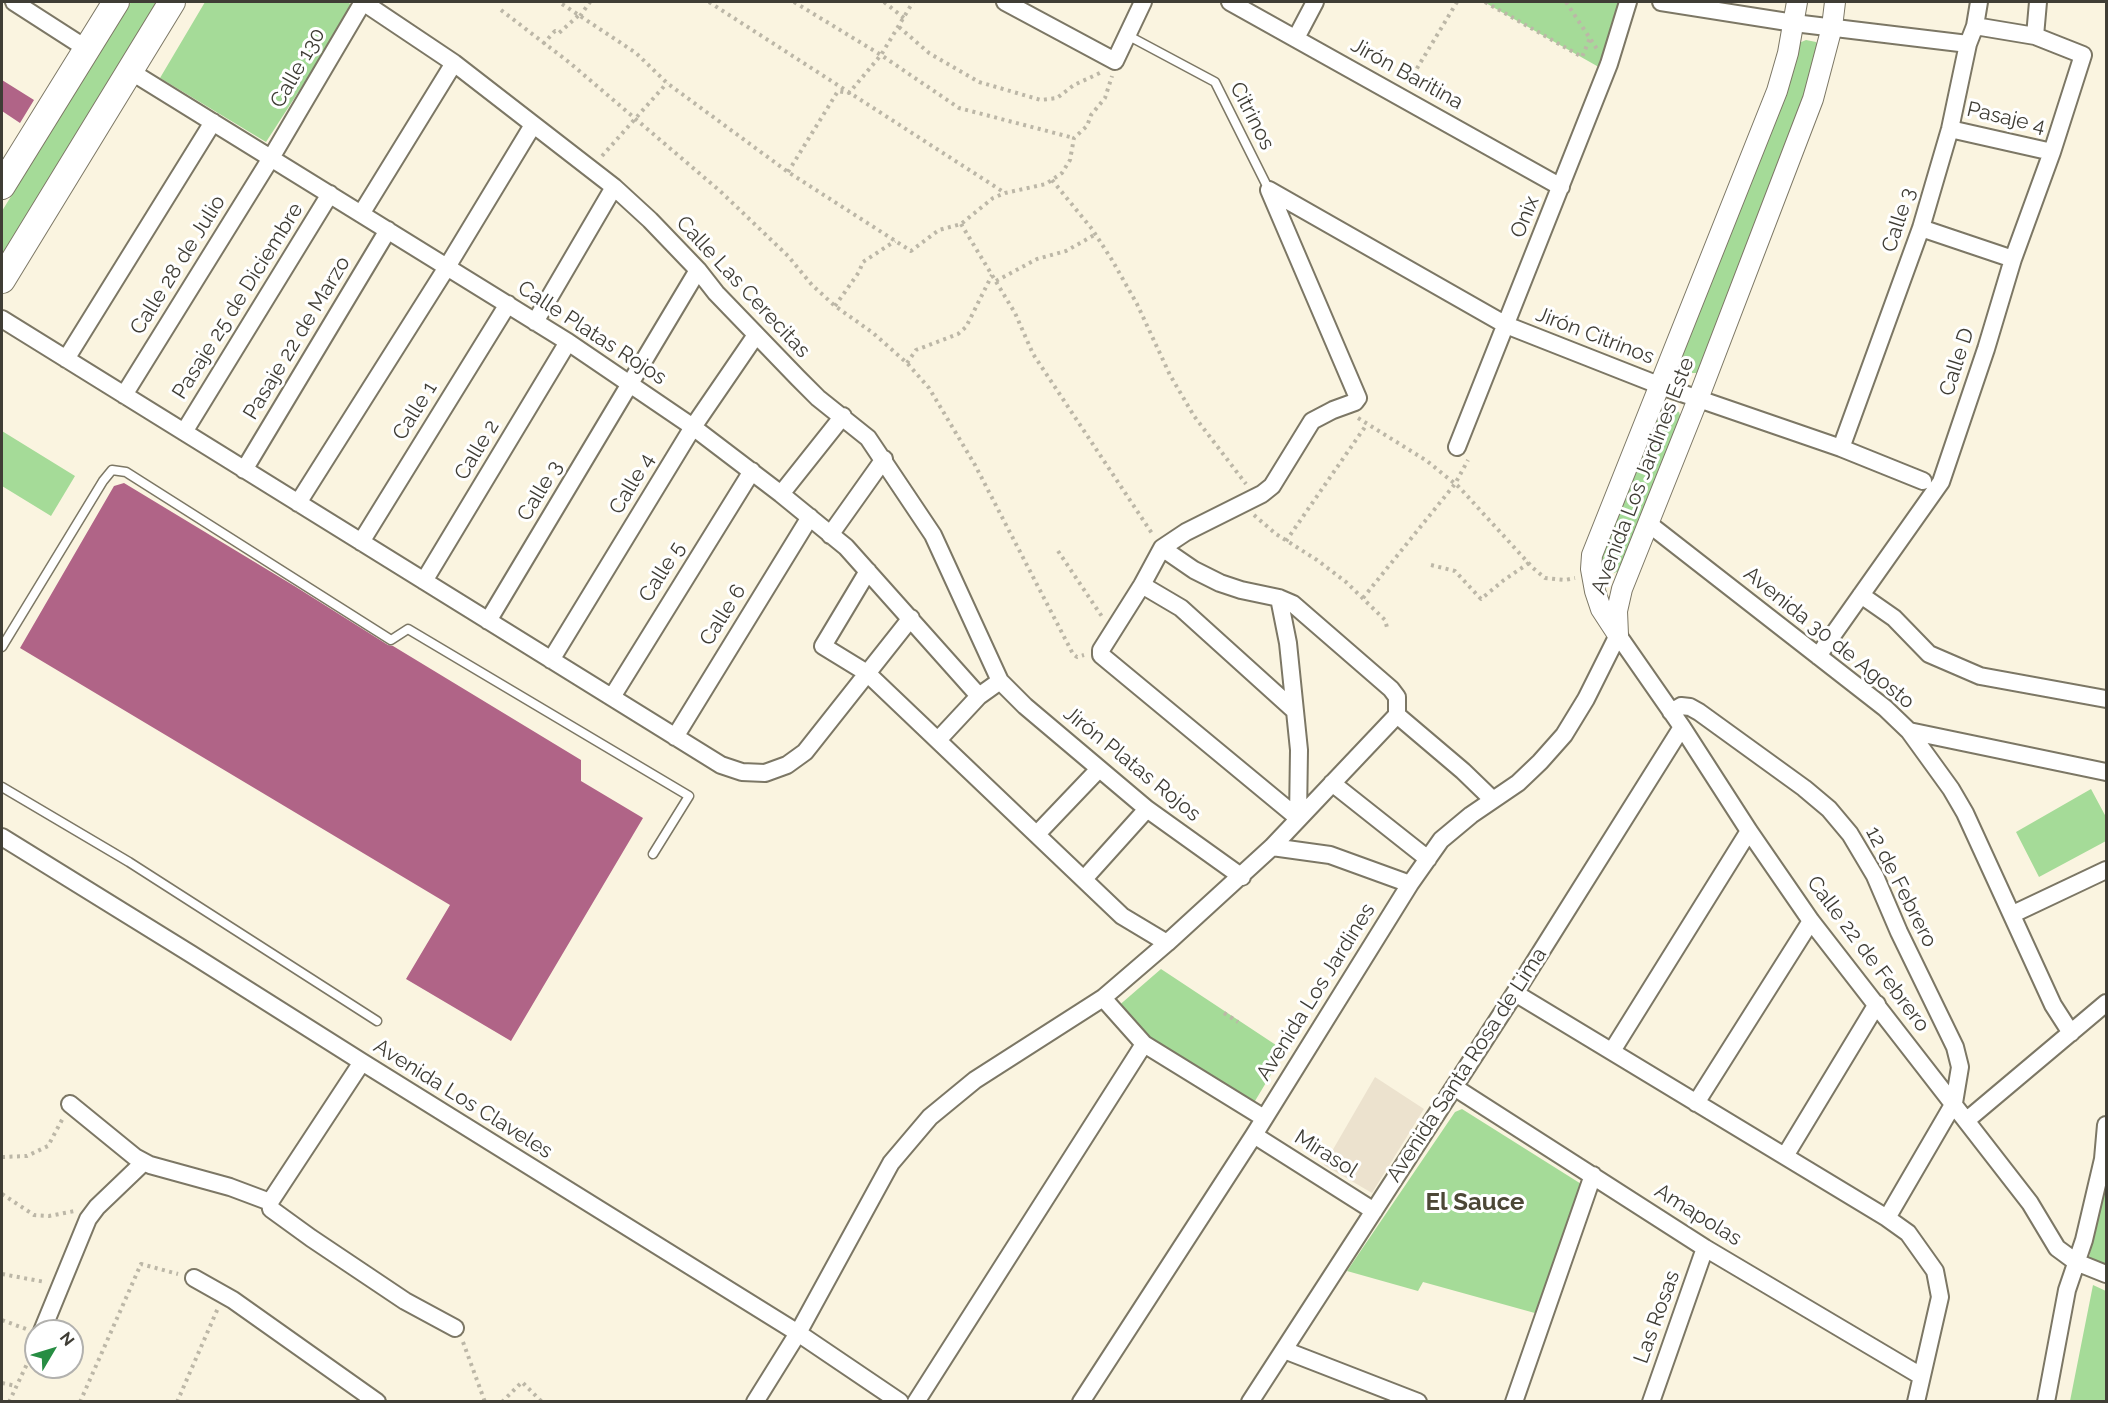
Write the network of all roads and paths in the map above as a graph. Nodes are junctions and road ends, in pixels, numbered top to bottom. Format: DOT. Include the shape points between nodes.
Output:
graph roads {
  1 [pos="14,2"];
  2 [pos="116,2"];
  3 [pos="172,2"];
  4 [pos="363,2"];
  5 [pos="590,2"];
  6 [pos="709,2"];
  7 [pos="794,2"];
  8 [pos="884,2"];
  9 [pos="913,2"];
  10 [pos="1005,2"];
  11 [pos="1143,2"];
  12 [pos="1230,2"];
  13 [pos="1315,2"];
  14 [pos="1456,2"];
  15 [pos="1485,2"];
  16 [pos="1566,2"];
  17 [pos="1628,2"];
  18 [pos="1662,2"];
  19 [pos="1797,2"];
  20 [pos="1835,2"];
  21 [pos="1979,2"];
  22 [pos="2038,2"];
  23 [pos="562,4"];
  24 [pos="501,10"];
  25 [pos="580,16"];
  26 [pos="904,18"];
  27 [pos="1794,23"];
  28 [pos="1975,26"];
  29 [pos="899,27"];
  30 [pos="1832,27"];
  31 [pos="1127,35"];
  32 [pos="2035,36"];
  33 [pos="1296,38"];
  34 [pos="1590,38"];
  35 [pos="543,44"];
  36 [pos="1968,44"];
  37 [pos="87,49"];
  38 [pos="1599,52"];
  39 [pos="881,55"];
  40 [pos="454,63"];
  41 [pos="130,70"];
  42 [pos="1413,75"];
  43 [pos="667,83"];
  44 [pos="849,93"];
  45 [pos="635,120"];
  46 [pos="213,122"];
  47 [pos="533,124"];
  48 [pos="1950,129"];
  49 [pos="1074,138"];
  50 [pos="2052,152"];
  51 [pos="271,158"];
  52 [pos="591,169"];
  53 [pos="5,172"];
  54 [pos="788,172"];
  55 [pos="1052,180"];
  56 [pos="614,187"];
  57 [pos="1561,187"];
  58 [pos="1269,190"];
  59 [pos="1005,193"];
  60 [pos="330,194"];
  61 [pos="361,214"];
  62 [pos="961,224"];
  63 [pos="1921,228"];
  64 [pos="388,230"];
  65 [pos="1096,234"];
  66 [pos="895,241"];
  67 [pos="2013,259"];
  68 [pos="447,267"];
  69 [pos="698,270"];
  70 [pos="992,275"];
  71 [pos="2,280"];
  72 [pos="996,281"];
  73 [pos="508,304"];
  74 [pos="835,306"];
  75 [pos="2,319"];
  76 [pos="536,322"];
  77 [pos="1506,326"];
  78 [pos="756,335"];
  79 [pos="568,342"];
  80 [pos="66,359"];
  81 [pos="907,363"];
  82 [pos="631,384"];
  83 [pos="1661,386"];
  84 [pos="124,395"];
  85 [pos="1698,399"];
  86 [pos="1344,406"];
  87 [pos="843,416"];
  88 [pos="1367,424"];
  89 [pos="693,427"];
  90 [pos="184,432"];
  91 [pos="1458,444"];
  92 [pos="1841,448"];
  93 [pos="884,459"];
  94 [pos="244,470"];
  95 [pos="752,471"];
  96 [pos="1923,481"];
  97 [pos="1455,484"];
  98 [pos="1272,486"];
  99 [pos="781,494"];
  100 [pos="298,503"];
  101 [pos="1243,504"];
  102 [pos="810,517"];
  103 [pos="1649,524"];
  104 [pos="830,534"];
  105 [pos="1286,541"];
  106 [pos="361,542"];
  107 [pos="1162,548"];
  108 [pos="1058,551"];
  109 [pos="1529,563"];
  110 [pos="1431,565"];
  111 [pos="868,571"];
  112 [pos="1592,574"];
  113 [pos="424,581"];
  114 [pos="1142,585"];
  115 [pos="1861,595"];
  116 [pos="1279,598"];
  117 [pos="1363,598"];
  118 [pos="911,618"];
  119 [pos="488,621"];
  120 [pos="1115,628"];
  121 [pos="1388,631"];
  122 [pos="1618,635"];
  123 [pos="2,647"];
  124 [pos="1101,650"];
  125 [pos="1818,656"];
  126 [pos="551,660"];
  127 [pos="867,673"];
  128 [pos="1000,681"];
  129 [pos="979,696"];
  130 [pos="612,697"];
  131 [pos="2106,699"];
  132 [pos="1295,711"];
  133 [pos="1671,712"];
  134 [pos="1397,715"];
  135 [pos="1682,727"];
  136 [pos="1909,732"];
  137 [pos="675,737"];
  138 [pos="938,740"];
  139 [pos="1099,769"];
  140 [pos="2106,772"];
  141 [pos="1332,783"];
  142 [pos="2,787"];
  143 [pos="1493,800"];
  144 [pos="1147,809"];
  145 [pos="1298,818"];
  146 [pos="1749,831"];
  147 [pos="1037,834"];
  148 [pos="2,837"];
  149 [pos="1272,847"];
  150 [pos="653,854"];
  151 [pos="1428,859"];
  152 [pos="2106,870"];
  153 [pos="1242,877"];
  154 [pos="1084,879"];
  155 [pos="1410,884"];
  156 [pos="2013,914"];
  157 [pos="1811,921"];
  158 [pos="1167,943"];
  159 [pos="1515,993"];
  160 [pos="1103,998"];
  161 [pos="2106,1003"];
  162 [pos="1877,1004"];
  163 [pos="1224,1013"];
  164 [pos="377,1021"];
  165 [pos="1238,1023"];
  166 [pos="2071,1033"];
  167 [pos="1144,1044"];
  168 [pos="1612,1051"];
  169 [pos="362,1062"];
  170 [pos="1454,1087"];
  171 [pos="1696,1102"];
  172 [pos="1954,1102"];
  173 [pos="70,1104"];
  174 [pos="1264,1118"];
  175 [pos="1967,1120"];
  176 [pos="2106,1125"];
  177 [pos="1254,1135"];
  178 [pos="1785,1156"];
  179 [pos="2,1157"];
  180 [pos="144,1162"];
  181 [pos="1593,1175"];
  182 [pos="2,1194"];
  183 [pos="270,1202"];
  184 [pos="97,1207"];
  185 [pos="1374,1211"];
  186 [pos="1887,1218"];
  187 [pos="1705,1248"];
  188 [pos="2076,1262"];
  189 [pos="2,1274"];
  190 [pos="2106,1274"];
  191 [pos="194,1278"];
  192 [pos="62,1282"];
  193 [pos="223,1294"];
  194 [pos="47,1319"];
  195 [pos="2,1320"];
  196 [pos="24,1328"];
  197 [pos="455,1328"];
  198 [pos="798,1333"];
  199 [pos="1284,1350"];
  200 [pos="24,1370"];
  201 [pos="1921,1376"];
  202 [pos="2,1383"];
  203 [pos="16,1386"];
  204 [pos="1385,1396"];
  205 [pos="9,1401"];
  206 [pos="80,1401"];
  207 [pos="177,1401"];
  208 [pos="377,1401"];
  209 [pos="485,1401"];
  210 [pos="502,1401"];
  211 [pos="542,1401"];
  212 [pos="754,1401"];
  213 [pos="900,1401"];
  214 [pos="916,1401"];
  215 [pos="1081,1401"];
  216 [pos="1250,1401"];
  217 [pos="1418,1401"];
  218 [pos="1514,1401"];
  219 [pos="1651,1401"];
  220 [pos="1916,1401"];
  221 [pos="2046,1401"];
  1 -- 37 [label="street"];
  2 -- 37 [label="main road"];
  3 -- 41 [label="main road"];
  4 -- 40 [label="street, Calle Las Cerecitas"];
  4 -- 51 [label="street, Calle 130"];
  5 -- 25 [label="path"];
  6 -- 44 [label="path"];
  7 -- 39 [label="path"];
  8 -- 26 [label="path"];
  9 -- 26 [label="path"];
  10 -- 31 [label="street" via="1115,61"];
  11 -- 31 [label="street"];
  12 -- 33 [label="street, Jirón Baritina"];
  13 -- 33 [label="street"];
  14 -- 42 [label="path"];
  15 -- 34 [label="path" via="1582,57"];
  16 -- 34 [label="path"];
  17 -- 57 [label="street, Onix" via="1609,64"];
  18 -- 27 [label="street"];
  19 -- 27 [label="street, Avenida Los Jardines Este"];
  20 -- 30 [label="street, Avenida Los Jardines Este"];
  21 -- 28 [label="street, Calle 3"];
  22 -- 32 [label="street"];
  23 -- 25 [label="path"];
  24 -- 35 [label="path"];
  25 -- 35 [label="path" via="559,33 555,31"];
  25 -- 43 [label="path" via="636,53"];
  26 -- 29 [label="path"];
  27 -- 30 [label="street"];
  27 -- 83 [label="street, Avenida Los Jardines Este" via="1777,91"];
  28 -- 32 [label="street"];
  28 -- 36 [label="street, Calle 3"];
  29 -- 39 [label="path"];
  29 -- 49 [label="path" via="929,53 979,82 1041,100 1056,98 1074,85 1111,69 1105,98"];
  30 -- 36 [label="street"];
  30 -- 85 [label="street, Avenida Los Jardines Este" via="1813,99"];
  31 -- 58 [label="lane, Citrinos" via="1215,82"];
  32 -- 50 [label="street, Calle D" via="2083,55"];
  33 -- 57 [label="street, Jirón Baritina"];
  34 -- 38 [label="path"];
  35 -- 45 [label="path"];
  36 -- 48 [label="street, Calle 3"];
  37 -- 53 [label="main road"];
  39 -- 44 [label="path"];
  39 -- 49 [label="path" via="959,108"];
  40 -- 47 [label="street, Calle Las Cerecitas"];
  40 -- 61 [label="street"];
  41 -- 46 [label="street, Calle Platas Rojos"];
  41 -- 71 [label="main road"];
  43 -- 45 [label="path"];
  43 -- 54 [label="path"];
  44 -- 54 [label="path" via="838,91"];
  44 -- 59 [label="path"];
  45 -- 52 [label="path"];
  45 -- 74 [label="path" via="720,191"];
  46 -- 51 [label="street, Calle Platas Rojos"];
  46 -- 80 [label="street"];
  47 -- 52 [label="street, Calle Las Cerecitas"];
  47 -- 68 [label="street"];
  48 -- 50 [label="street, Pasaje 4"];
  48 -- 63 [label="street, Calle 3"];
  49 -- 55 [label="path" via="1070,160"];
  50 -- 67 [label="street, Calle D"];
  51 -- 60 [label="street, Calle Platas Rojos"];
  51 -- 84 [label="street, Calle 28 de Julio"];
  52 -- 56 [label="street, Calle Las Cerecitas"];
  54 -- 66 [label="path"];
  55 -- 59 [label="path"];
  55 -- 65 [label="path"];
  56 -- 69 [label="street, Calle Las Cerecitas"];
  56 -- 76 [label="street"];
  57 -- 77 [label="street, Onix"];
  58 -- 77 [label="street, Jirón Citrinos"];
  58 -- 86 [label="street" via="1359,398"];
  59 -- 62 [label="path"];
  60 -- 61 [label="street, Calle Platas Rojos"];
  60 -- 90 [label="street, Pasaje 25 de Diciembre"];
  61 -- 64 [label="street, Calle Platas Rojos"];
  62 -- 66 [label="path" via="939,230 911,251"];
  62 -- 70 [label="path"];
  63 -- 67 [label="street"];
  63 -- 92 [label="street, Calle 3"];
  64 -- 68 [label="street, Calle Platas Rojos"];
  64 -- 94 [label="street, Pasaje 22 de Marzo"];
  65 -- 72 [label="path"];
  65 -- 98 [label="path" via="1194,416 1246,484"];
  66 -- 74 [label="path" via="863,262"];
  67 -- 115 [label="street, Calle D" via="1941,482"];
  68 -- 73 [label="street, Calle Platas Rojos"];
  68 -- 100 [label="street"];
  69 -- 78 [label="street, Calle Las Cerecitas"];
  69 -- 82 [label="street, Calle 3"];
  70 -- 72 [label="path"];
  70 -- 81 [label="path" via="966,327 958,334 916,350"];
  72 -- 107 [label="path" via="1033,354"];
  73 -- 76 [label="street, Calle Platas Rojos"];
  73 -- 106 [label="street, Calle 1"];
  74 -- 81 [label="path"];
  75 -- 80 [label="street"];
  76 -- 79 [label="street, Calle Platas Rojos"];
  77 -- 83 [label="street, Jirón Citrinos"];
  77 -- 91 [label="street, Onix"];
  78 -- 87 [label="street, Calle Las Cerecitas" via="811,391"];
  78 -- 89 [label="street, Calle 4"];
  79 -- 82 [label="street, Calle Platas Rojos"];
  79 -- 113 [label="street, Calle 2"];
  80 -- 84 [label="street"];
  81 -- 124 [label="path" via="929,388 975,465 1073,654 1077,657"];
  82 -- 89 [label="street, Calle Platas Rojos"];
  82 -- 119 [label="street, Calle 3"];
  83 -- 85 [label="street, Jirón Citrinos"];
  83 -- 112 [label="street, Avenida Los Jardines Este" via="1592,555"];
  84 -- 90 [label="street"];
  85 -- 92 [label="street, Jirón Citrinos"];
  85 -- 103 [label="street, Avenida Los Jardines Este"];
  86 -- 88 [label="path"];
  86 -- 98 [label="street" via="1312,421"];
  87 -- 93 [label="street, Calle Las Cerecitas"];
  87 -- 99 [label="street"];
  88 -- 97 [label="path" via="1427,461"];
  88 -- 105 [label="path"];
  89 -- 95 [label="street, Calle Platas Rojos"];
  89 -- 126 [label="street, Calle 4"];
  90 -- 94 [label="street"];
  91 -- 97 [label="path" via="1474,449"];
  92 -- 96 [label="street, Jirón Citrinos"];
  93 -- 104 [label="street"];
  93 -- 128 [label="street, Calle Las Cerecitas" via="933,535"];
  94 -- 100 [label="street"];
  95 -- 99 [label="street, Calle Platas Rojos"];
  95 -- 130 [label="street, Calle 5"];
  97 -- 109 [label="path"];
  97 -- 117 [label="path"];
  98 -- 101 [label="street"];
  99 -- 102 [label="street, Calle Platas Rojos"];
  100 -- 106 [label="street"];
  101 -- 105 [label="path"];
  101 -- 107 [label="street"];
  102 -- 104 [label="street, Calle Platas Rojos"];
  102 -- 137 [label="street, Calle 6"];
  103 -- 122 [label="street, Avenida Los Jardines Este" via="1622,589 1617,611"];
  103 -- 125 [label="street, Avenida 30 de Agosto"];
  104 -- 111 [label="street, Calle Platas Rojos"];
  105 -- 117 [label="path" via="1317,560"];
  106 -- 113 [label="street"];
  107 -- 114 [label="street"];
  107 -- 116 [label="street" via="1220,583"];
  108 -- 120 [label="path" via="1102,616"];
  109 -- 110 [label="path" via="1481,599 1455,571"];
  109 -- 112 [label="path" via="1545,578 1565,580"];
  111 -- 118 [label="street, Calle Platas Rojos"];
  111 -- 127 [label="street" via="823,646"];
  112 -- 122 [label="street, Avenida Los Jardines Este" via="1601,609"];
  113 -- 119 [label="street"];
  114 -- 120 [label="street"];
  114 -- 132 [label="street" via="1180,608"];
  115 -- 125 [label="street, Calle D"];
  115 -- 131 [label="street" via="1894,618 1929,654 1980,676"];
  116 -- 132 [label="street"];
  116 -- 134 [label="street" via="1293,604 1391,689 1396,697"];
  117 -- 121 [label="path" via="1385,620"];
  118 -- 127 [label="street"];
  118 -- 129 [label="street, Calle Platas Rojos"];
  119 -- 126 [label="street"];
  120 -- 124 [label="street"];
  122 -- 133 [label="street, Calle 22 de Febrero"];
  122 -- 143 [label="street, Avenida Los Jardines" via="1564,735 1518,783"];
  123 -- 150 [label="lane" via="103,481 112,470 126,472 392,640 408,629 689,796"];
  124 -- 145 [label="street" via="1104,658"];
  125 -- 136 [label="street, Avenida 30 de Agosto" via="1885,708"];
  126 -- 130 [label="street"];
  127 -- 137 [label="street" via="805,752 786,765 765,772 742,772 721,765"];
  127 -- 138 [label="street"];
  128 -- 129 [label="street"];
  128 -- 139 [label="street, Jirón Platas Rojos"];
  129 -- 138 [label="street"];
  130 -- 137 [label="street"];
  132 -- 145 [label="street"];
  133 -- 135 [label="street, Calle 22 de Febrero"];
  133 -- 172 [label="street, 12 de Febrero" via="1681,706 1699,712 1804,788 1850,834 1875,876 1955,1047 1959,1067"];
  134 -- 141 [label="street"];
  134 -- 143 [label="street"];
  135 -- 146 [label="street, Calle 22 de Febrero"];
  135 -- 159 [label="street, Avenida Santa Rosa de Lima"];
  136 -- 140 [label="street"];
  136 -- 156 [label="street, Avenida 30 de Agosto" via="1965,813"];
  138 -- 147 [label="street"];
  139 -- 144 [label="street, Jirón Platas Rojos"];
  139 -- 147 [label="street"];
  141 -- 145 [label="street"];
  141 -- 151 [label="street"];
  142 -- 164 [label="lane" via="129,862"];
  143 -- 151 [label="street, Avenida Los Jardines" via="1441,840"];
  144 -- 153 [label="street, Jirón Platas Rojos"];
  144 -- 154 [label="street"];
  145 -- 149 [label="street"];
  146 -- 157 [label="street, Calle 22 de Febrero"];
  146 -- 168 [label="street"];
  147 -- 154 [label="street"];
  148 -- 169 [label="street, Avenida Los Claveles"];
  149 -- 153 [label="street"];
  149 -- 155 [label="street" via="1330,855"];
  151 -- 155 [label="street, Avenida Los Jardines"];
  152 -- 156 [label="street"];
  153 -- 158 [label="street"];
  154 -- 158 [label="street" via="1122,916"];
  155 -- 174 [label="street, Avenida Los Jardines"];
  156 -- 166 [label="street, Avenida 30 de Agosto" via="2053,1005"];
  157 -- 162 [label="street, Calle 22 de Febrero"];
  157 -- 171 [label="street"];
  158 -- 160 [label="street"];
  159 -- 168 [label="street"];
  159 -- 170 [label="street, Avenida Santa Rosa de Lima"];
  160 -- 167 [label="street"];
  160 -- 198 [label="street" via="975,1080 930,1117 891,1163"];
  161 -- 166 [label="street"];
  162 -- 172 [label="street, Calle 22 de Febrero"];
  162 -- 178 [label="street"];
  163 -- 165 [label="path"];
  166 -- 175 [label="street"];
  167 -- 174 [label="street"];
  167 -- 214 [label="street"];
  168 -- 171 [label="street"];
  169 -- 183 [label="street"];
  169 -- 198 [label="street, Avenida Los Claveles"];
  170 -- 181 [label="street, Amapolas"];
  170 -- 185 [label="street, Avenida Santa Rosa de Lima"];
  171 -- 178 [label="street"];
  172 -- 175 [label="street, Calle 22 de Febrero"];
  172 -- 186 [label="street"];
  173 -- 179 [label="path" via="48,1146 27,1156"];
  173 -- 180 [label="street"];
  174 -- 177 [label="street, Avenida Los Jardines"];
  175 -- 188 [label="street, Calle 22 de Febrero" via="2030,1203 2057,1248"];
  176 -- 188 [label="street" via="2103,1159"];
  177 -- 185 [label="street, Mirasol"];
  177 -- 215 [label="street, Avenida Los Jardines"];
  178 -- 186 [label="street"];
  180 -- 183 [label="street"];
  180 -- 184 [label="street"];
  181 -- 187 [label="street, Amapolas"];
  181 -- 218 [label="street"];
  182 -- 184 [label="path" via="34,1215 50,1216"];
  183 -- 197 [label="street" via="271,1209 310,1238 405,1301"];
  184 -- 192 [label="street" via="88,1219"];
  185 -- 199 [label="street, Avenida Santa Rosa de Lima"];
  186 -- 201 [label="street" via="1908,1233 1935,1271 1940,1297"];
  187 -- 201 [label="street, Amapolas"];
  187 -- 219 [label="street, Las Rosas"];
  188 -- 190 [label="street, Calle 22 de Febrero"];
  188 -- 221 [label="street"];
  189 -- 192 [label="path"];
  191 -- 193 [label="street"];
  191 -- 206 [label="path" via="141,1264"];
  192 -- 194 [label="street"];
  193 -- 207 [label="path"];
  193 -- 208 [label="street"];
  195 -- 196 [label="path"];
  197 -- 209 [label="path" via="468,1349"];
  198 -- 212 [label="street"];
  198 -- 213 [label="street, Avenida Los Claveles"];
  199 -- 204 [label="street"];
  199 -- 216 [label="street, Avenida Santa Rosa de Lima"];
  200 -- 203 [label="path"];
  201 -- 220 [label="street"];
  202 -- 203 [label="path"];
  203 -- 205 [label="path"];
  204 -- 217 [label="street"];
  210 -- 211 [label="path" via="522,1382"];
}
